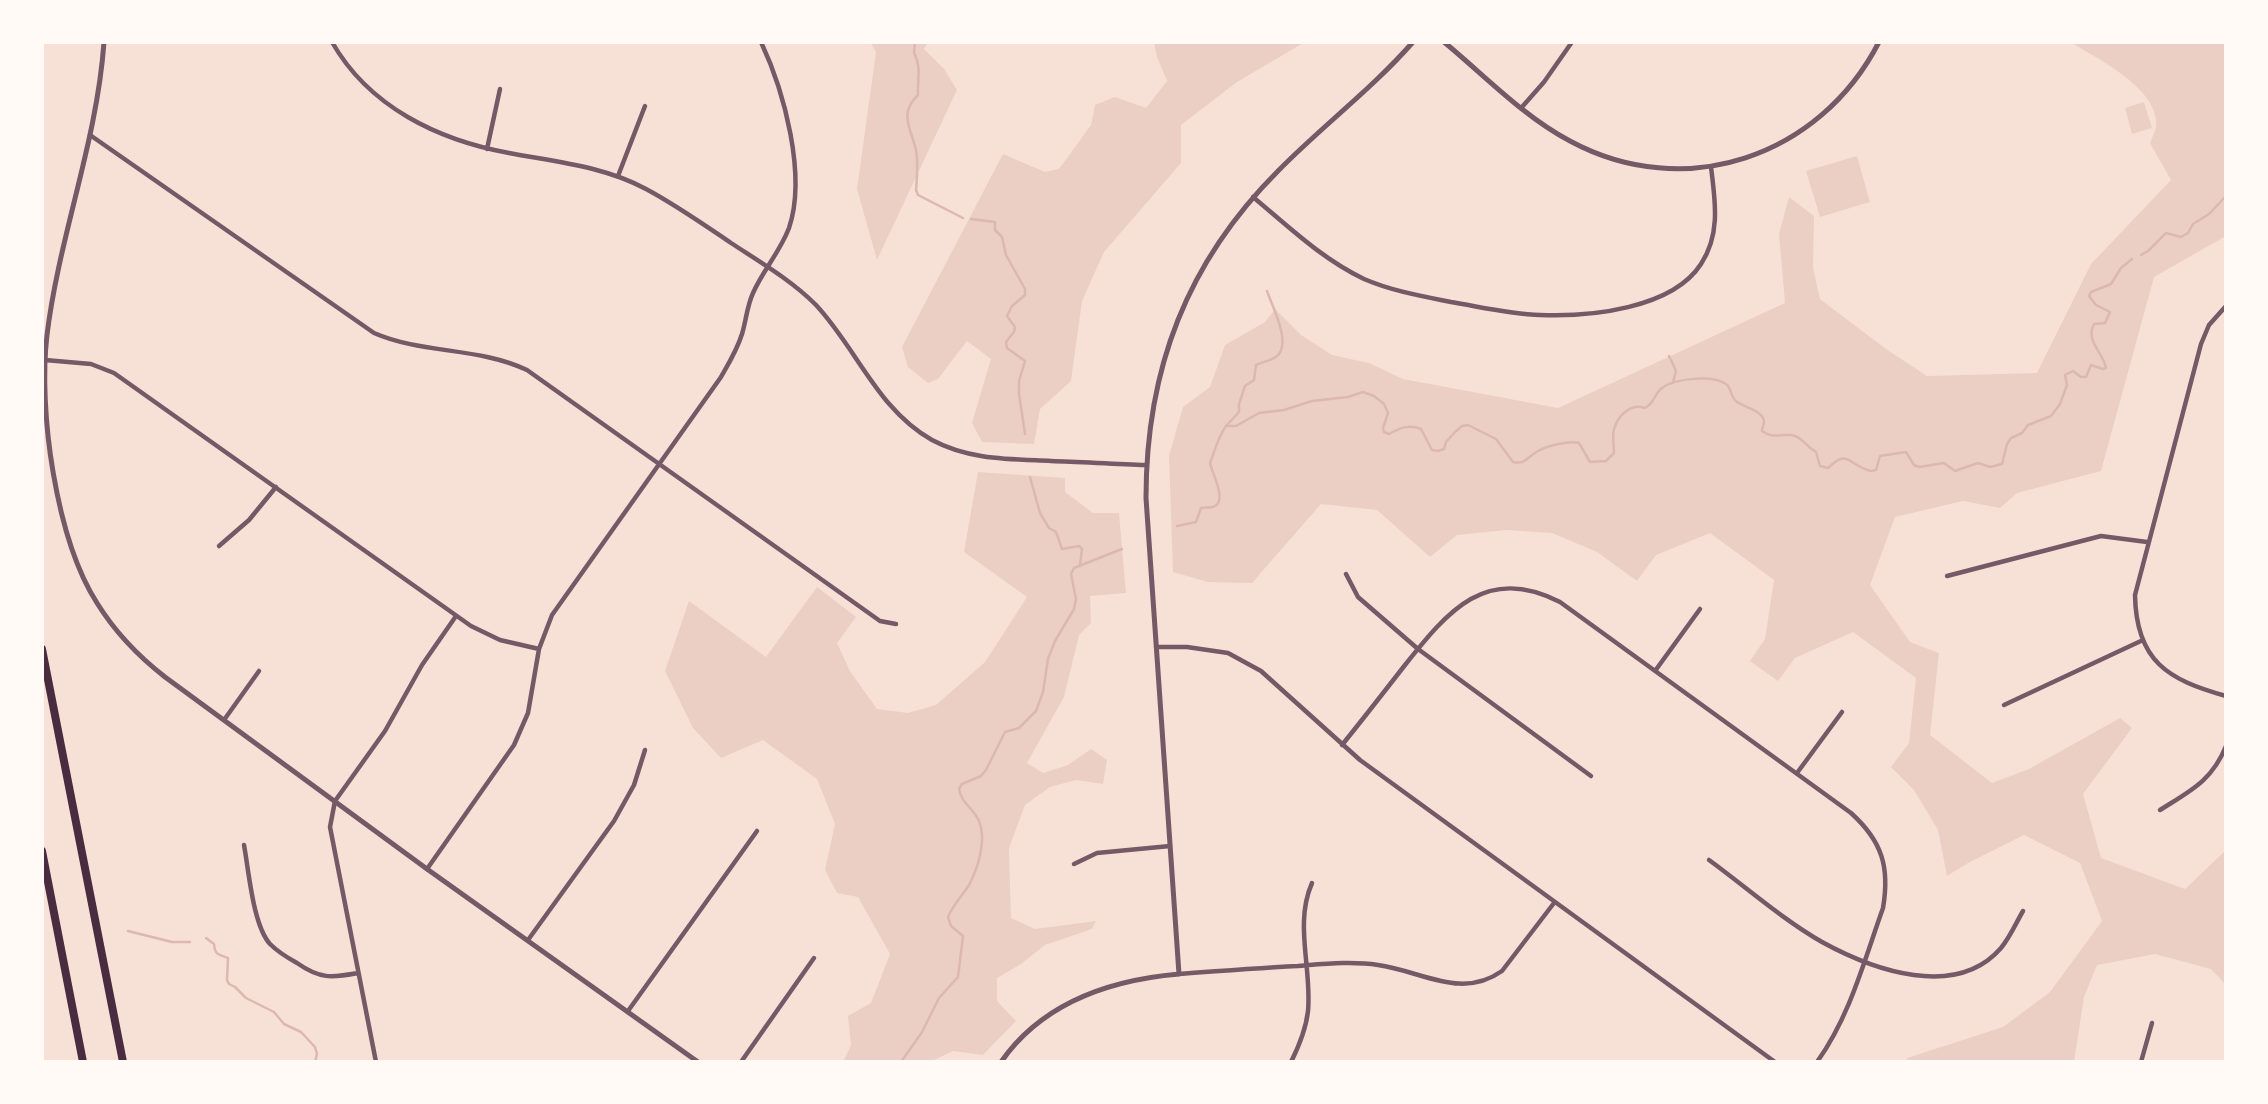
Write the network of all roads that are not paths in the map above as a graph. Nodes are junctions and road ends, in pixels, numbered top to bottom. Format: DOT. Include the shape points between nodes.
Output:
graph roads {
  1 [pos="104,42"];
  2 [pos="331,42"];
  3 [pos="761,42"];
  4 [pos="1413,42"];
  5 [pos="1444,42"];
  6 [pos="1572,42"];
  7 [pos="1879,42"];
  8 [pos="500,89"];
  9 [pos="645,106"];
  10 [pos="1522,107"];
  11 [pos="90,135"];
  12 [pos="486,149"];
  13 [pos="1711,167"];
  14 [pos="618,176"];
  15 [pos="1253,197"];
  16 [pos="768,267"];
  17 [pos="2226,306"];
  18 [pos="45,360"];
  19 [pos="659,464"];
  20 [pos="1146,465"];
  21 [pos="276,487"];
  22 [pos="2147,542"];
  23 [pos="219,546"];
  24 [pos="1346,574"];
  25 [pos="1947,576"];
  26 [pos="1700,609"];
  27 [pos="456,616"];
  28 [pos="896,624"];
  29 [pos="2143,640"];
  30 [pos="1156,647"];
  31 [pos="42,649"];
  32 [pos="540,649"];
  33 [pos="1418,649"];
  34 [pos="259,671"];
  35 [pos="1655,671"];
  36 [pos="2226,696"];
  37 [pos="2004,705"];
  38 [pos="1842,712"];
  39 [pos="224,720"];
  40 [pos="1342,745"];
  41 [pos="2226,746"];
  42 [pos="645,750"];
  43 [pos="1797,773"];
  44 [pos="1591,776"];
  45 [pos="335,801"];
  46 [pos="2160,810"];
  47 [pos="757,831"];
  48 [pos="244,845"];
  49 [pos="1170,846"];
  50 [pos="42,851"];
  51 [pos="1709,860"];
  52 [pos="1074,864"];
  53 [pos="427,869"];
  54 [pos="1312,883"];
  55 [pos="1554,903"];
  56 [pos="2023,911"];
  57 [pos="528,940"];
  58 [pos="814,958"];
  59 [pos="1864,961"];
  60 [pos="1307,965"];
  61 [pos="358,973"];
  62 [pos="1179,974"];
  63 [pos="628,1011"];
  64 [pos="2152,1023"];
  65 [pos="83,1062"];
  66 [pos="123,1062"];
  67 [pos="376,1062"];
  68 [pos="698,1062"];
  69 [pos="741,1062"];
  70 [pos="1001,1062"];
  71 [pos="1291,1062"];
  72 [pos="1775,1062"];
  73 [pos="1817,1062"];
  74 [pos="2141,1062"];
  1 -- 11 [label="street"];
  2 -- 12 [label="street" via="367,88 401,114"];
  3 -- 16 [label="street" via="784,107 796,183 788,230"];
  4 -- 15 [label="street"];
  5 -- 10 [label="street"];
  6 -- 10 [label="street"];
  7 -- 13 [label="street" via="1853,85 1815,123 1753,155"];
  8 -- 12 [label="street"];
  9 -- 14 [label="street"];
  10 -- 13 [label="street" via="1570,141 1619,161 1666,169"];
  11 -- 18 [label="street"];
  11 -- 19 [label="street" via="374,333 512,362"];
  12 -- 14 [label="street"];
  13 -- 15 [label="street" via="1714,235 1692,275 1645,302 1569,316 1511,313 1383,287 1326,258"];
  14 -- 16 [label="street" via="668,201"];
  15 -- 20 [label="street" via="1209,256 1177,319 1158,377"];
  16 -- 19 [label="street" via="752,296 733,356"];
  16 -- 20 [label="street" via="814,304 878,392 933,440 975,456"];
  17 -- 22 [label="street" via="2209,325 2201,344"];
  18 -- 21 [label="street" via="91,365 114,373"];
  18 -- 39 [label="street" via="50,446 67,531 84,580 126,642"];
  19 -- 28 [label="street" via="880,621"];
  19 -- 32 [label="street" via="561,600"];
  20 -- 30 [label="street"];
  21 -- 23 [label="street" via="258,511"];
  21 -- 27 [label="street"];
  22 -- 25 [label="street" via="2101,536"];
  22 -- 29 [label="street" via="2135,595"];
  24 -- 33 [label="street" via="1358,597"];
  26 -- 35 [label="street"];
  27 -- 32 [label="street" via="487,635"];
  27 -- 45 [label="street" via="385,731"];
  29 -- 36 [label="street" via="2170,674"];
  29 -- 37 [label="street"];
  30 -- 40 [label="street" via="1210,649 1246,662 1275,682"];
  30 -- 49 [label="street"];
  31 -- 66 [label="highway"];
  32 -- 53 [label="street" via="528,713 514,745"];
  33 -- 35 [label="street" via="1465,600 1495,589 1528,590 1560,602"];
  33 -- 40 [label="street"];
  33 -- 44 [label="street"];
  34 -- 39 [label="street"];
  35 -- 43 [label="street"];
  38 -- 43 [label="street"];
  39 -- 45 [label="street"];
  40 -- 55 [label="street"];
  41 -- 46 [label="street" via="2206,780"];
  42 -- 57 [label="street" via="634,785 614,821"];
  43 -- 59 [label="street" via="1865,826 1881,852 1884,908"];
  45 -- 53 [label="street"];
  45 -- 61 [label="street" via="330,827"];
  47 -- 63 [label="street"];
  48 -- 61 [label="street" via="261,927 271,945 321,976"];
  49 -- 52 [label="street" via="1097,853"];
  49 -- 62 [label="street"];
  50 -- 65 [label="highway"];
  51 -- 59 [label="street" via="1821,941"];
  53 -- 57 [label="street"];
  54 -- 60 [label="street" via="1304,910"];
  55 -- 60 [label="street" via="1502,971 1471,985 1376,964"];
  55 -- 72 [label="street"];
  56 -- 59 [label="street" via="2000,949 1961,974 1916,976"];
  57 -- 63 [label="street"];
  58 -- 69 [label="street"];
  59 -- 73 [label="street" via="1840,1025"];
  60 -- 62 [label="street"];
  60 -- 71 [label="street" via="1308,1012"];
  61 -- 67 [label="street"];
  62 -- 70 [label="street" via="1131,979 1077,999 1032,1028"];
  63 -- 68 [label="street"];
  64 -- 74 [label="street"];
}
